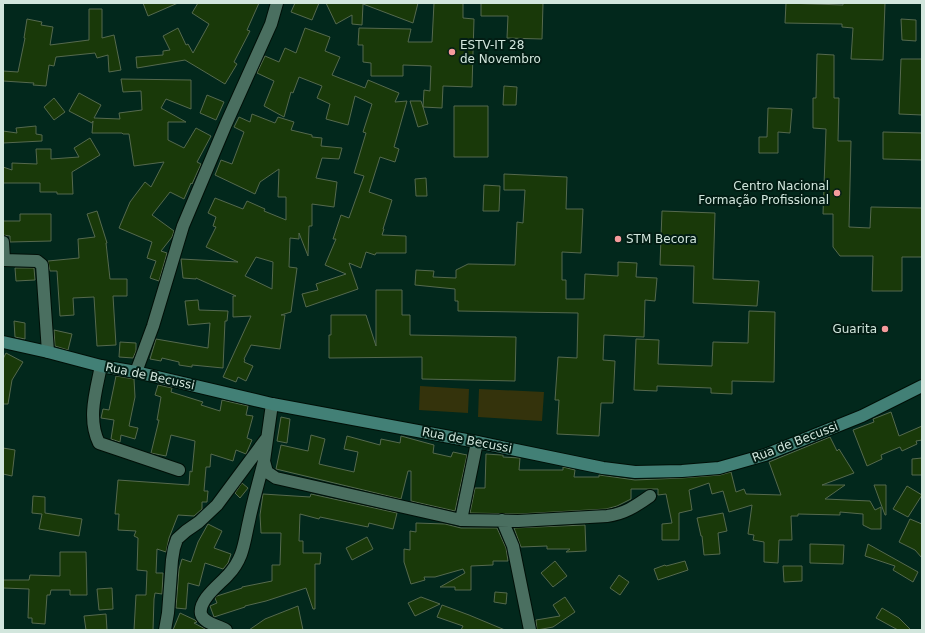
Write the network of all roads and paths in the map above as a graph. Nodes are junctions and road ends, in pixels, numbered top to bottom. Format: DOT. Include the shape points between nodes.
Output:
graph roads {
  1 [pos="277,3"];
  2 [pos="3,242"];
  3 [pos="3,342"];
  4 [pos="48,352"];
  5 [pos="101,366"];
  6 [pos="136,372"];
  7 [pos="922,386"];
  8 [pos="272,404"];
  9 [pos="266,439"];
  10 [pos="477,442"];
  11 [pos="264,461"];
  12 [pos="179,470"];
  13 [pos="650,496"];
  14 [pos="461,520"];
  15 [pos="502,520"];
  16 [pos="165,630"];
  17 [pos="226,630"];
  18 [pos="530,630"];
  1 -- 6 [label="street" via="271,24 183,226 153,326"];
  2 -- 4 [label="street" via="4,260 37,261 42,265"];
  3 -- 4 [label="street, Rua de Becussi"];
  4 -- 5 [label="street, Rua de Becussi"];
  5 -- 6 [label="street, Rua de Becussi"];
  5 -- 12 [label="street" via="93,414 94,434 99,443"];
  6 -- 8 [label="street, Rua de Becussi"];
  7 -- 10 [label="street, Rua de Becussi" via="862,416 765,455 719,468 635,472 603,468"];
  8 -- 9 [label="street"];
  8 -- 10 [label="street, Rua de Becussi"];
  9 -- 11 [label="street"];
  9 -- 16 [label="street" via="217,505 178,539 172,560"];
  10 -- 14 [label="street"];
  11 -- 14 [label="street" via="267,472 276,478"];
  11 -- 17 [label="street" via="248,521 246,541 236,566 204,601 201,608 203,618"];
  13 -- 15 [label="street" via="619,515"];
  14 -- 15 [label="street"];
  15 -- 18 [label="street" via="513,546"];
}
